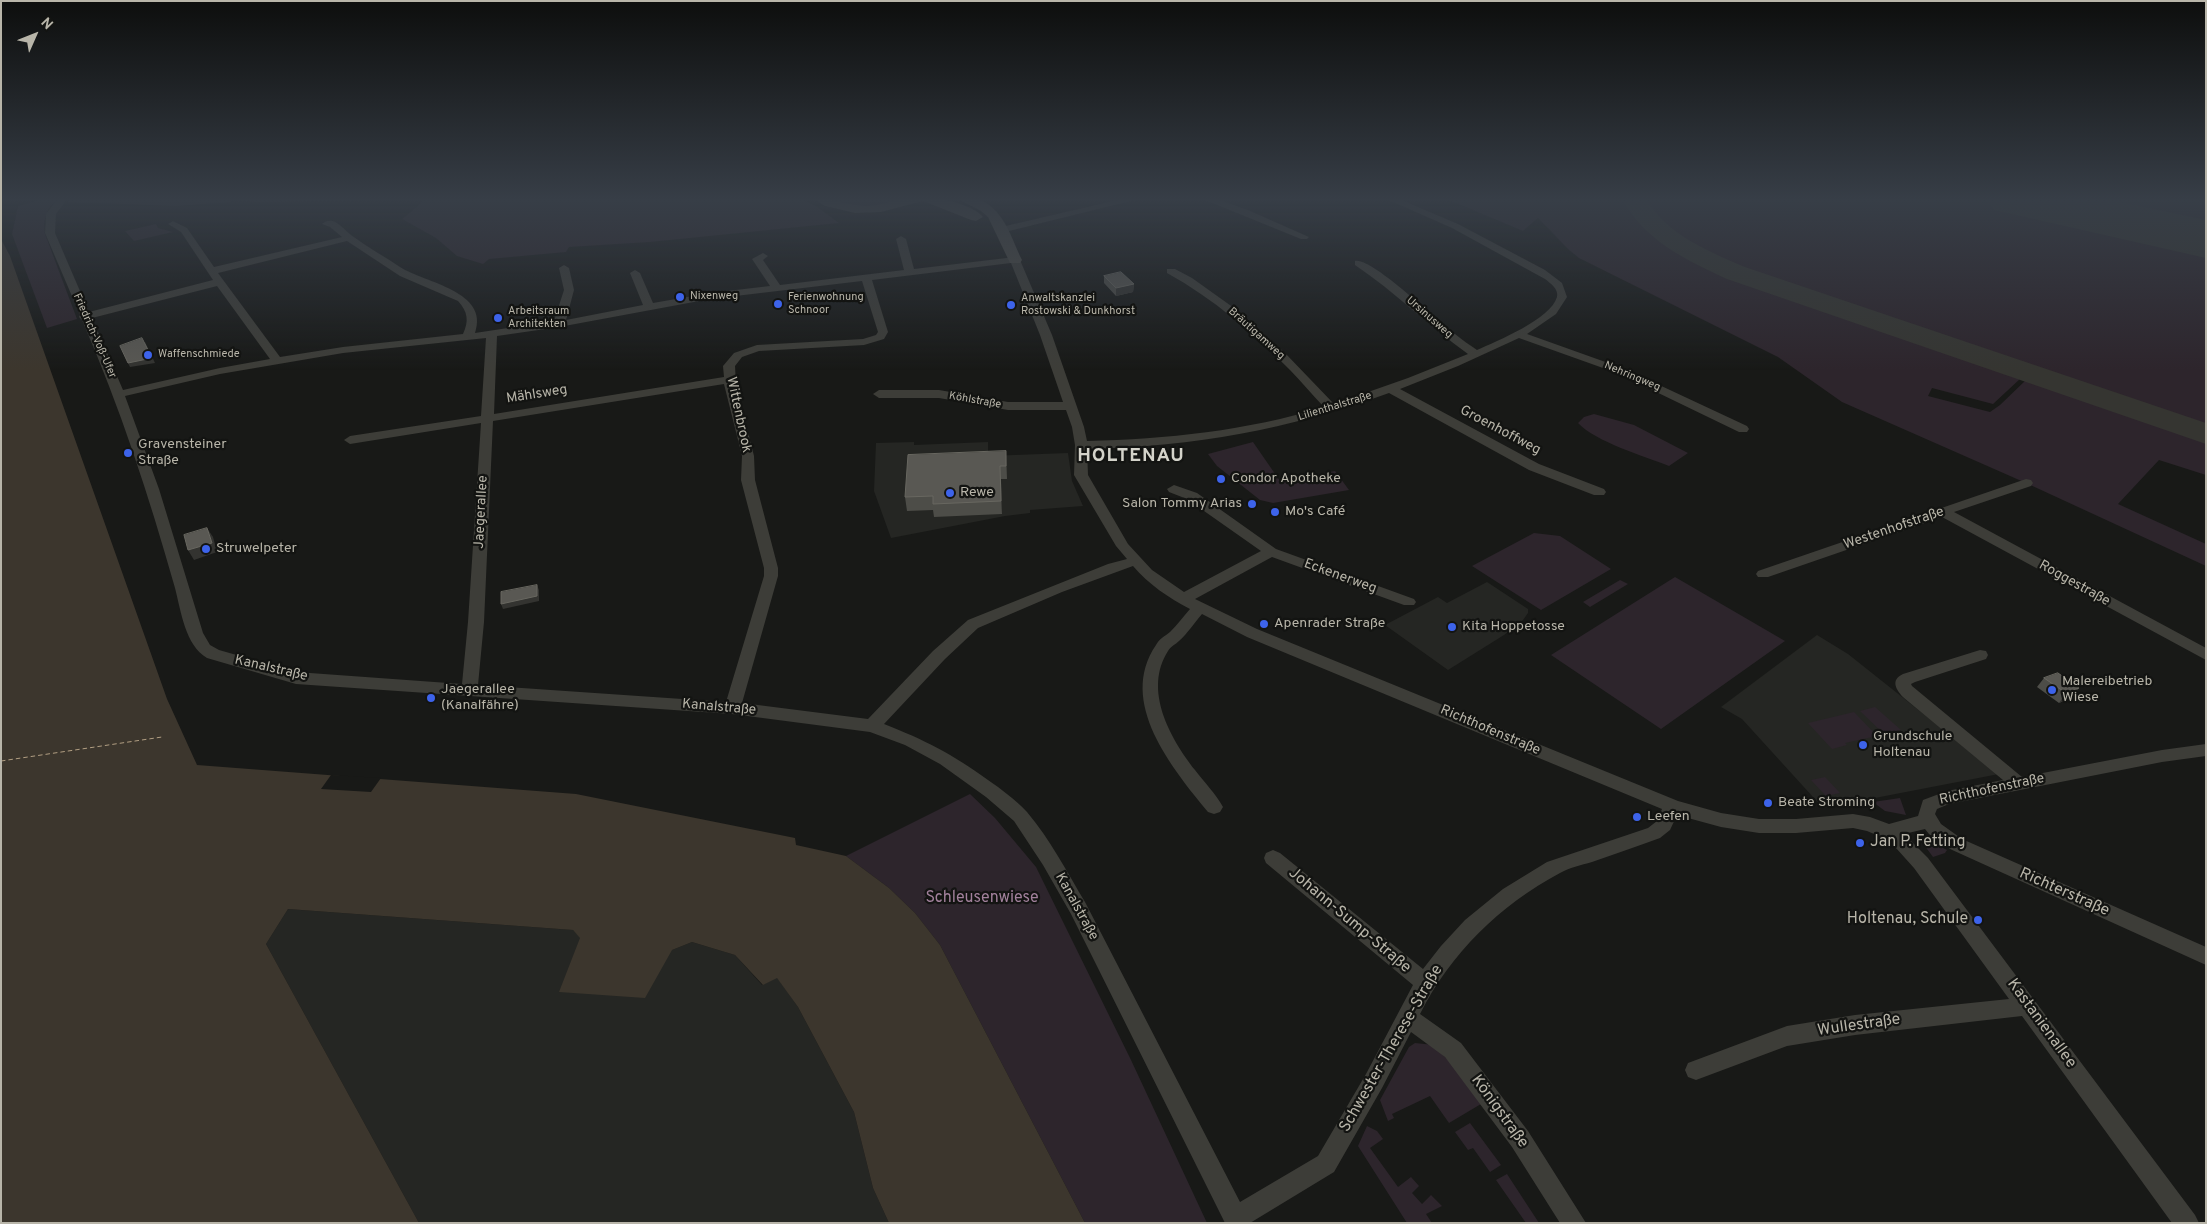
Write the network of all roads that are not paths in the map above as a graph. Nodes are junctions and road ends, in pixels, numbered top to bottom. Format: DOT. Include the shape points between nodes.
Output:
graph roads {
  1 [pos="59,255"];
  2 [pos="201,255"];
  3 [pos="280,255"];
  4 [pos="375,255"];
  5 [pos="905,255"];
  6 [pos="1012,255"];
  7 [pos="1511,255"];
  8 [pos="762,256"];
  9 [pos="1014,260"];
  10 [pos="1359,263"];
  11 [pos="564,268"];
  12 [pos="1171,271"];
  13 [pos="212,272"];
  14 [pos="910,272"];
  15 [pos="635,274"];
  16 [pos="866,277"];
  17 [pos="219,282"];
  18 [pos="776,287"];
  19 [pos="650,306"];
  20 [pos="84,317"];
  21 [pos="559,324"];
  22 [pos="492,334"];
  23 [pos="1518,334"];
  24 [pos="468,336"];
  25 [pos="1476,354"];
  26 [pos="277,361"];
  27 [pos="730,380"];
  28 [pos="1391,389"];
  29 [pos="119,394"];
  30 [pos="879,394"];
  31 [pos="1071,406"];
  32 [pos="1332,408"];
  33 [pos="488,418"];
  34 [pos="1743,429"];
  35 [pos="350,440"];
  36 [pos="1081,445"];
  37 [pos="2026,483"];
  38 [pos="1174,489"];
  39 [pos="1600,492"];
  40 [pos="1943,512"];
  41 [pos="1271,552"];
  42 [pos="1136,561"];
  43 [pos="1763,574"];
  44 [pos="1183,599"];
  45 [pos="1409,602"];
  46 [pos="1199,608"];
  47 [pos="1980,655"];
  48 [pos="2206,655"];
  49 [pos="469,690"];
  50 [pos="732,708"];
  51 [pos="872,726"];
  52 [pos="2206,750"];
  53 [pos="2019,784"];
  54 [pos="1672,806"];
  55 [pos="1214,807"];
  56 [pos="1928,821"];
  57 [pos="1889,831"];
  58 [pos="1273,858"];
  59 [pos="2206,956"];
  60 [pos="1425,984"];
  61 [pos="2028,1006"];
  62 [pos="1407,1017"];
  63 [pos="1696,1070"];
  64 [pos="1237,1220"];
  65 [pos="1574,1223"];
  66 [pos="2187,1223"];
  1 -- 20 [label="street, Friedrich-Voß-Ufer"];
  2 -- 13 [label="street"];
  3 -- 13 [label="street"];
  4 -- 24 [label="street" via="404,274 462,299 474,316"];
  5 -- 14 [label="street"];
  6 -- 9 [label="street, Richthofenstraße"];
  7 -- 23 [label="street, Lilienthalstraße" via="1554,280 1562,297 1553,313"];
  8 -- 18 [label="street" via="757,259"];
  9 -- 14 [label="street"];
  9 -- 31 [label="street, Richthofenstraße" via="1046,335"];
  10 -- 25 [label="street, Ursinusweg"];
  11 -- 21 [label="street" via="569,290"];
  12 -- 32 [label="street, Bräutigamweg" via="1193,282 1242,319"];
  13 -- 17 [label="street"];
  14 -- 16 [label="street"];
  15 -- 19 [label="street"];
  16 -- 18 [label="street"];
  16 -- 27 [label="street, Wittenbrook" via="883,332 880,337 864,342 752,349 731,361 728,370"];
  17 -- 20 [label="street"];
  17 -- 26 [label="street"];
  18 -- 19 [label="street"];
  19 -- 21 [label="street"];
  20 -- 29 [label="street, Friedrich-Voß-Ufer"];
  21 -- 22 [label="street"];
  22 -- 24 [label="street"];
  22 -- 33 [label="street, Jaegerallee"];
  23 -- 25 [label="street, Lilienthalstraße"];
  23 -- 34 [label="street, Nehringweg" via="1621,371"];
  24 -- 26 [label="street"];
  25 -- 28 [label="street, Lilienthalstraße"];
  26 -- 29 [label="street"];
  27 -- 33 [label="street, Mählsweg"];
  27 -- 50 [label="street, Wittenbrook" via="748,456 748,480 772,568"];
  28 -- 32 [label="street, Lilienthalstraße"];
  28 -- 39 [label="street, Groenhoffweg" via="1534,467"];
  29 -- 49 [label="street, Kanalstraße" via="150,477 196,633 204,649 296,678"];
  30 -- 31 [label="street, Köhlstraße" via="939,394 1008,406"];
  31 -- 36 [label="street, Richthofenstraße"];
  32 -- 36 [label="street, Lilienthalstraße" via="1220,435 1159,442"];
  33 -- 35 [label="street, Mählsweg"];
  33 -- 49 [label="street, Jaegerallee"];
  36 -- 42 [label="street, Richthofenstraße" via="1081,475 1086,486"];
  37 -- 40 [label="street, Westenhofstraße"];
  38 -- 41 [label="street, Eckenerweg" via="1192,496"];
  40 -- 43 [label="street, Westenhofstraße"];
  40 -- 48 [label="street, Roggestraße"];
  41 -- 44 [label="street"];
  41 -- 45 [label="street, Eckenerweg"];
  42 -- 44 [label="street, Richthofenstraße"];
  42 -- 51 [label="street" via="1057,588 973,624"];
  44 -- 46 [label="street, Richthofenstraße"];
  46 -- 54 [label="street, Richthofenstraße" via="1252,633"];
  46 -- 55 [label="street" via="1162,647 1151,677 1150,696 1153,714 1160,728"];
  47 -- 53 [label="street" via="1909,678 1903,681 1903,685"];
  49 -- 50 [label="street, Kanalstraße"];
  50 -- 51 [label="street, Kanalstraße"];
  51 -- 64 [label="street, Kanalstraße" via="946,759 1020,816 1078,908"];
  52 -- 53 [label="street, Richthofenstraße"];
  53 -- 56 [label="street, Richthofenstraße" via="1935,802 1927,809"];
  54 -- 57 [label="street, Richthofenstraße" via="1740,825 1796,826 1854,821 1874,824"];
  54 -- 60 [label="street, Schwester-Therese-Straße" via="1664,825 1654,833 1554,867 1510,895 1472,926"];
  56 -- 57 [label="street, Richthofenstraße"];
  56 -- 59 [label="street, Richterstraße" via="1943,836 1964,848"];
  57 -- 61 [label="street, Kastanienallee" via="1921,863"];
  58 -- 60 [label="street, Johann-Sump-Straße"];
  60 -- 62 [label="street, Schwester-Therese-Straße"];
  61 -- 63 [label="street, Wullestraße" via="1854,1025 1787,1036"];
  61 -- 66 [label="street, Kastanienallee"];
  62 -- 64 [label="street, Schwester-Therese-Straße" via="1326,1164"];
  62 -- 65 [label="street, Königstraße" via="1453,1050 1520,1139"];
}
